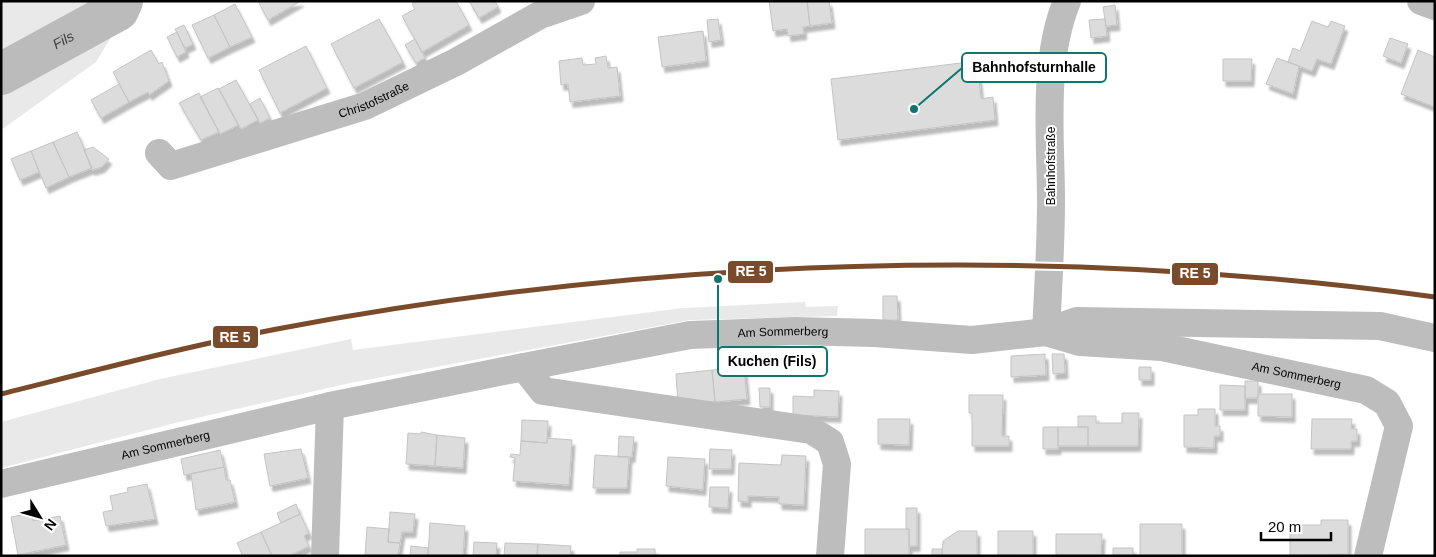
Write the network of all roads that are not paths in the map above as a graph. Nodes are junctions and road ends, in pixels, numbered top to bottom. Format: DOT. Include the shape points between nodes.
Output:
graph roads {
  1 [pos="581,1"];
  2 [pos="1067,1"];
  3 [pos="1421,1"];
  4 [pos="1435,6"];
  5 [pos="159,153"];
  6 [pos="1046,332"];
  7 [pos="1435,338"];
  8 [pos="524,367"];
  9 [pos="330,406"];
  10 [pos="1,484"];
  11 [pos="326,556"];
  12 [pos="830,556"];
  13 [pos="1368,556"];
  1 -- 5 [label="street, Christofstraße" via="540,15 456,62 365,106 172,166"];
  2 -- 6 [label="street, Bahnhofstraße" via="1058,21 1051,67 1051,224"];
  3 -- 4 [label="street"];
  6 -- 7 [label="street, Am Sommerberg" via="1076,321 1282,324 1380,326"];
  6 -- 8 [label="street, Am Sommerberg" via="972,340 795,331 690,335"];
  6 -- 13 [label="street, Am Sommerberg" via="1080,342 1171,349 1366,390 1387,403 1399,426"];
  8 -- 9 [label="street, Am Sommerberg"];
  8 -- 12 [label="street" via="543,391 811,430 830,442 837,464"];
  9 -- 10 [label="street, Am Sommerberg"];
  9 -- 11 [label="street"];
}
